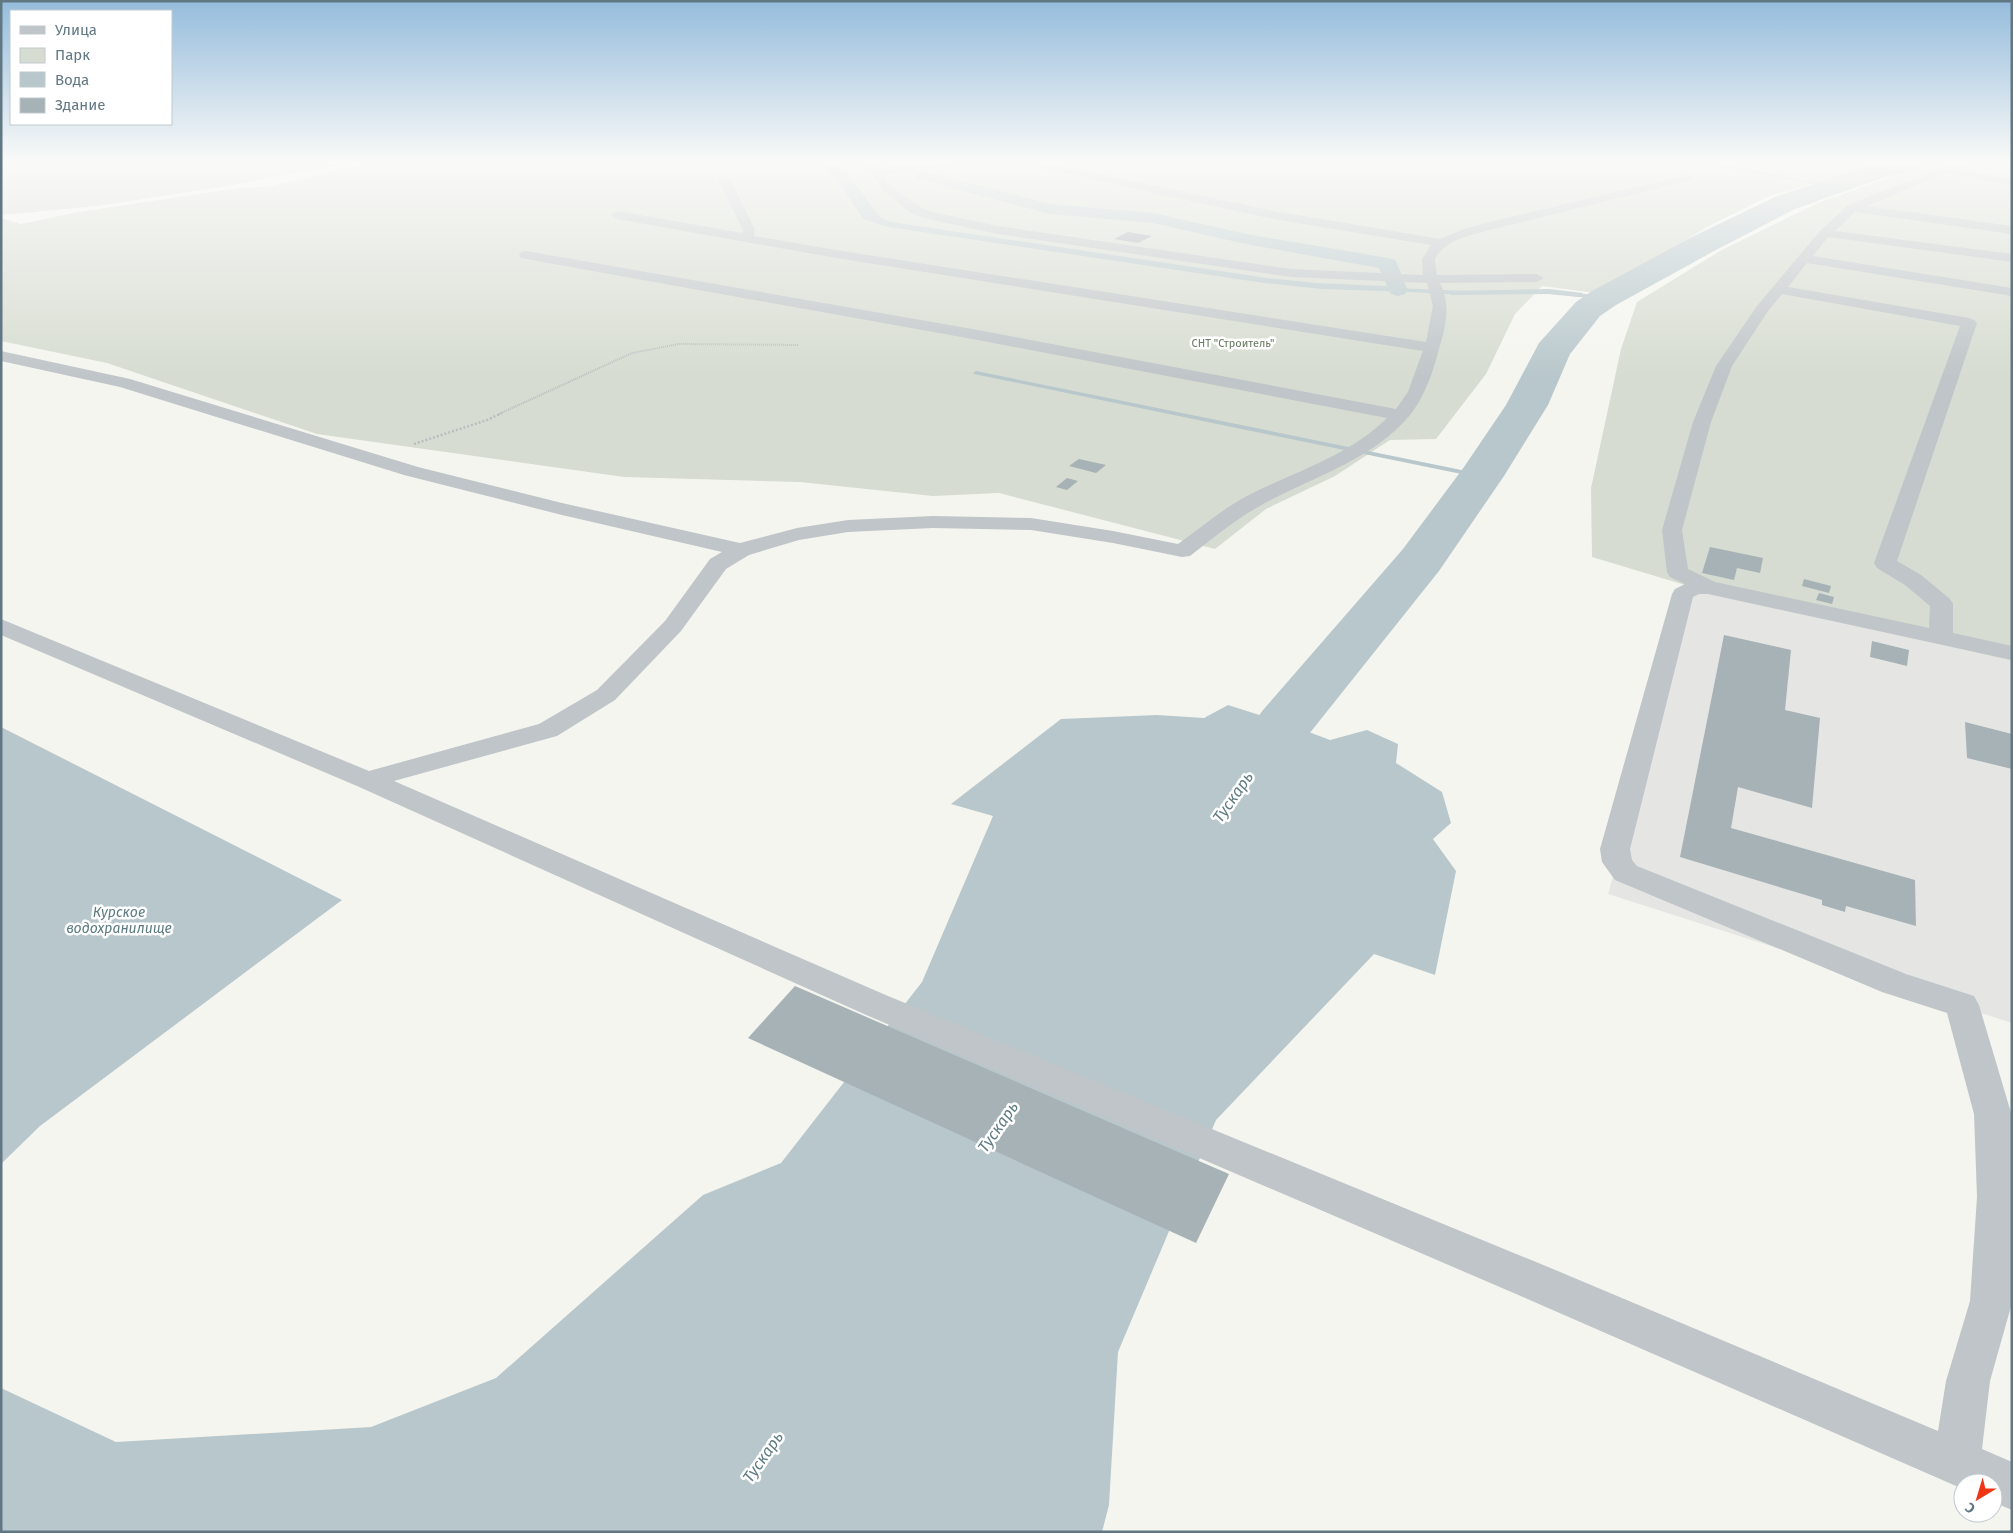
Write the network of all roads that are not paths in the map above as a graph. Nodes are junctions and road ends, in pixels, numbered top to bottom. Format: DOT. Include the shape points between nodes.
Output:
graph roads {
  1 [pos="1825,233"];
  2 [pos="723,234"];
  3 [pos="748,234"];
  4 [pos="1029,234"];
  5 [pos="1382,234"];
  6 [pos="1464,234"];
  7 [pos="1829,234"];
  8 [pos="747,238"];
  9 [pos="1441,243"];
  10 [pos="526,255"];
  11 [pos="1804,258"];
  12 [pos="2012,258"];
  13 [pos="1537,278"];
  14 [pos="1430,280"];
  15 [pos="1778,289"];
  16 [pos="2012,292"];
  17 [pos="1432,347"];
  18 [pos="1,356"];
  19 [pos="1400,415"];
  20 [pos="741,550"];
  21 [pos="1708,586"];
  22 [pos="1,626"];
  23 [pos="1941,637"];
  24 [pos="2012,653"];
  25 [pos="368,780"];
  26 [pos="1957,1462"];
  27 [pos="2012,1486"];
  1 -- 11 [label="street"];
  2 -- 8 [label="street"];
  3 -- 8 [label="street"];
  4 -- 14 [label="street" via="1282,272"];
  5 -- 9 [label="street"];
  6 -- 9 [label="street"];
  7 -- 12 [label="street"];
  8 -- 17 [label="street"];
  9 -- 14 [label="street" via="1427,264"];
  10 -- 19 [label="street" via="978,335"];
  11 -- 15 [label="street"];
  11 -- 16 [label="street"];
  13 -- 14 [label="street"];
  14 -- 17 [label="street" via="1440,300"];
  15 -- 21 [label="street" via="1724,366 1702,422 1672,530 1678,572"];
  15 -- 23 [label="street" via="1969,323 1886,563 1942,604"];
  17 -- 19 [label="street" via="1415,393"];
  18 -- 20 [label="street" via="124,383 411,471"];
  19 -- 20 [label="street" via="1367,444 1252,501 1182,551 1031,524 934,522 840,527 797,534"];
  20 -- 25 [label="street" via="718,564 673,626 598,700 548,730"];
  21 -- 23 [label="street"];
  21 -- 26 [label="street" via="1682,594 1615,849 1617,862 1626,873 1894,983 1962,1005 1993,1114 1997,1197 1991,1302 1968,1381"];
  22 -- 25 [label="street"];
  23 -- 24 [label="street"];
  25 -- 26 [label="street" via="876,1004"];
  26 -- 27 [label="street"];
}
